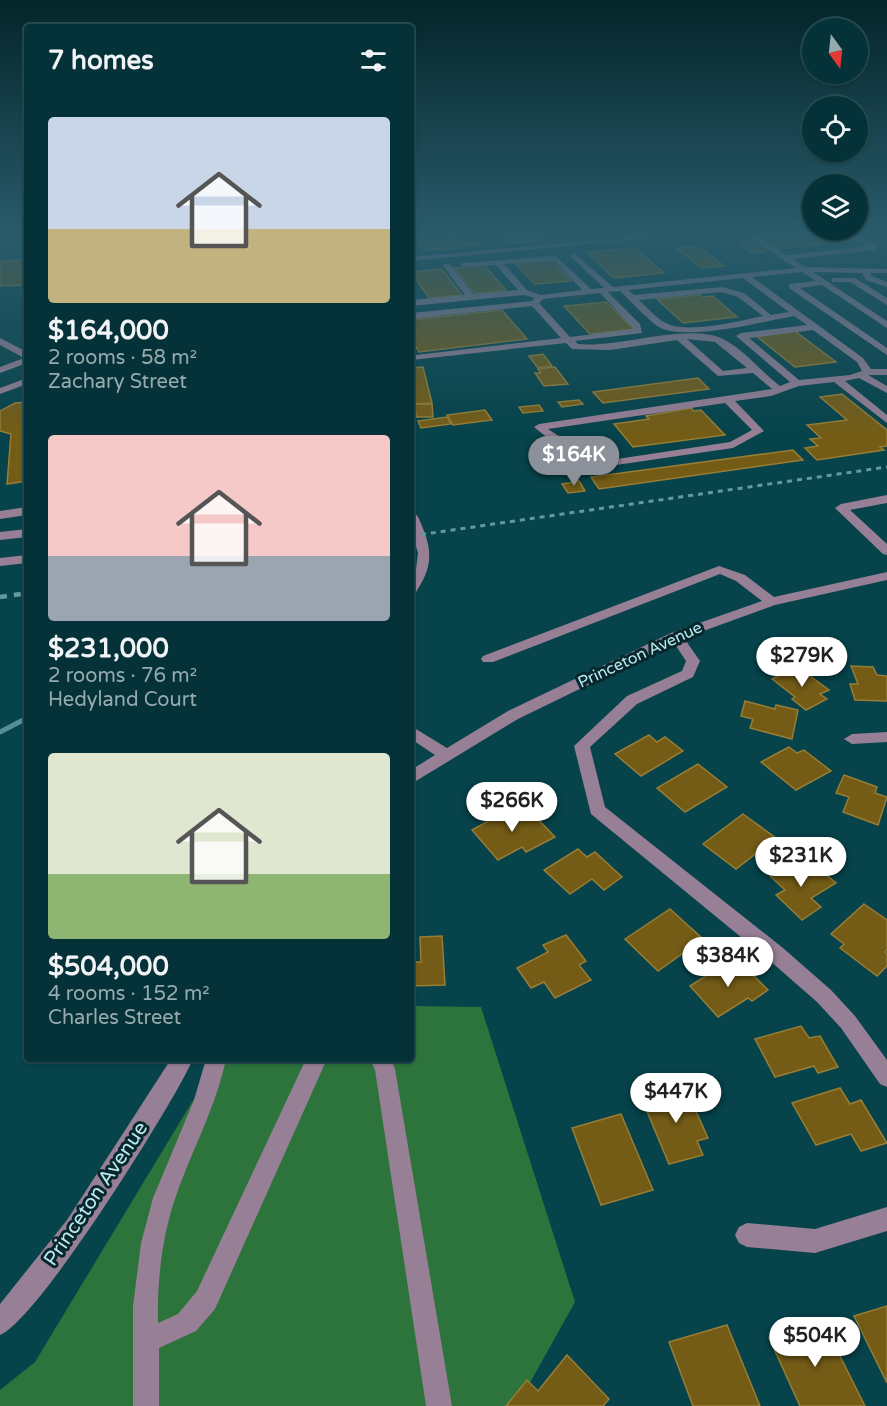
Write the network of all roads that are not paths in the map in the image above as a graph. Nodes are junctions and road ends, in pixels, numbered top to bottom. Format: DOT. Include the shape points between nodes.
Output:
graph roads {
  1 [pos="537,300"];
  2 [pos="435,301"];
  3 [pos="532,301"];
  4 [pos="615,301"];
  5 [pos="636,301"];
  6 [pos="748,301"];
  7 [pos="779,301"];
  8 [pos="814,301"];
  9 [pos="851,301"];
  10 [pos="414,303"];
  11 [pos="796,313"];
  12 [pos="414,316"];
  13 [pos="769,317"];
  14 [pos="887,325"];
  15 [pos="815,327"];
  16 [pos="680,338"];
  17 [pos="0,341"];
  18 [pos="568,341"];
  19 [pos="887,352"];
  20 [pos="24,356"];
  21 [pos="414,358"];
  22 [pos="24,359"];
  23 [pos="0,370"];
  24 [pos="753,370"];
  25 [pos="887,372"];
  26 [pos="865,374"];
  27 [pos="836,380"];
  28 [pos="24,382"];
  29 [pos="797,383"];
  30 [pos="887,390"];
  31 [pos="0,391"];
  32 [pos="775,391"];
  33 [pos="728,400"];
  34 [pos="887,420"];
  35 [pos="887,499"];
  36 [pos="24,511"];
  37 [pos="0,515"];
  38 [pos="414,523"];
  39 [pos="24,533"];
  40 [pos="0,536"];
  41 [pos="887,551"];
  42 [pos="24,559"];
  43 [pos="0,562"];
  44 [pos="887,576"];
  45 [pos="414,585"];
  46 [pos="771,602"];
  47 [pos="676,636"];
  48 [pos="488,659"];
  49 [pos="414,733"];
  50 [pos="887,737"];
  51 [pos="852,739"];
  52 [pos="446,755"];
  53 [pos="414,776"];
  54 [pos="181,1062"];
  55 [pos="215,1062"];
  56 [pos="316,1062"];
  57 [pos="381,1062"];
  58 [pos="887,1077"];
  59 [pos="887,1219"];
  60 [pos="747,1235"];
  61 [pos="0,1323"];
  62 [pos="146,1339"];
  63 [pos="147,1406"];
  64 [pos="439,1406"];
  1 -- 18 [label="street"];
  2 -- 10 [label="street"];
  3 -- 12 [label="street"];
  4 -- 18 [label="street" via="639,331"];
  5 -- 13 [label="street" via="670,328"];
  6 -- 13 [label="street"];
  7 -- 11 [label="street"];
  8 -- 19 [label="street"];
  9 -- 14 [label="street"];
  11 -- 13 [label="street"];
  11 -- 15 [label="street"];
  15 -- 26 [label="street" via="860,360"];
  15 -- 29 [label="street" via="741,336"];
  16 -- 18 [label="street" via="586,349"];
  16 -- 24 [label="street" via="717,340"];
  16 -- 24 [label="street" via="721,374"];
  17 -- 20 [label="street"];
  18 -- 21 [label="street"];
  22 -- 23 [label="street"];
  24 -- 32 [label="street"];
  25 -- 26 [label="street"];
  26 -- 27 [label="street"];
  26 -- 30 [label="street"];
  27 -- 29 [label="street"];
  27 -- 34 [label="street"];
  28 -- 31 [label="street"];
  29 -- 32 [label="street"];
  32 -- 33 [label="street"];
  33 -- 33 [label="street" via="541,425 539,427 553,437 616,462 733,445 759,431"];
  35 -- 41 [label="street" via="841,508"];
  36 -- 37 [label="street"];
  38 -- 45 [label="street" via="426,556 423,573"];
  39 -- 40 [label="street"];
  42 -- 43 [label="street"];
  44 -- 46 [label="street, Princeton Avenue"];
  46 -- 47 [label="street, Princeton Avenue"];
  46 -- 48 [label="street" via="732,572 720,570"];
  47 -- 52 [label="street, Princeton Avenue" via="513,715"];
  47 -- 58 [label="street" via="693,661 688,674 632,700 582,746 597,810 824,996"];
  49 -- 52 [label="street"];
  50 -- 51 [label="street"];
  52 -- 53 [label="street, Princeton Avenue"];
  54 -- 61 [label="street, Princeton Avenue" via="91,1208 36,1284"];
  55 -- 62 [label="street" via="198,1122 166,1190 158,1220 148,1280"];
  56 -- 62 [label="street" via="206,1300 182,1328"];
  57 -- 64 [label="street" via="403,1166"];
  59 -- 60 [label="street" via="815,1240"];
  62 -- 63 [label="street"];
}
